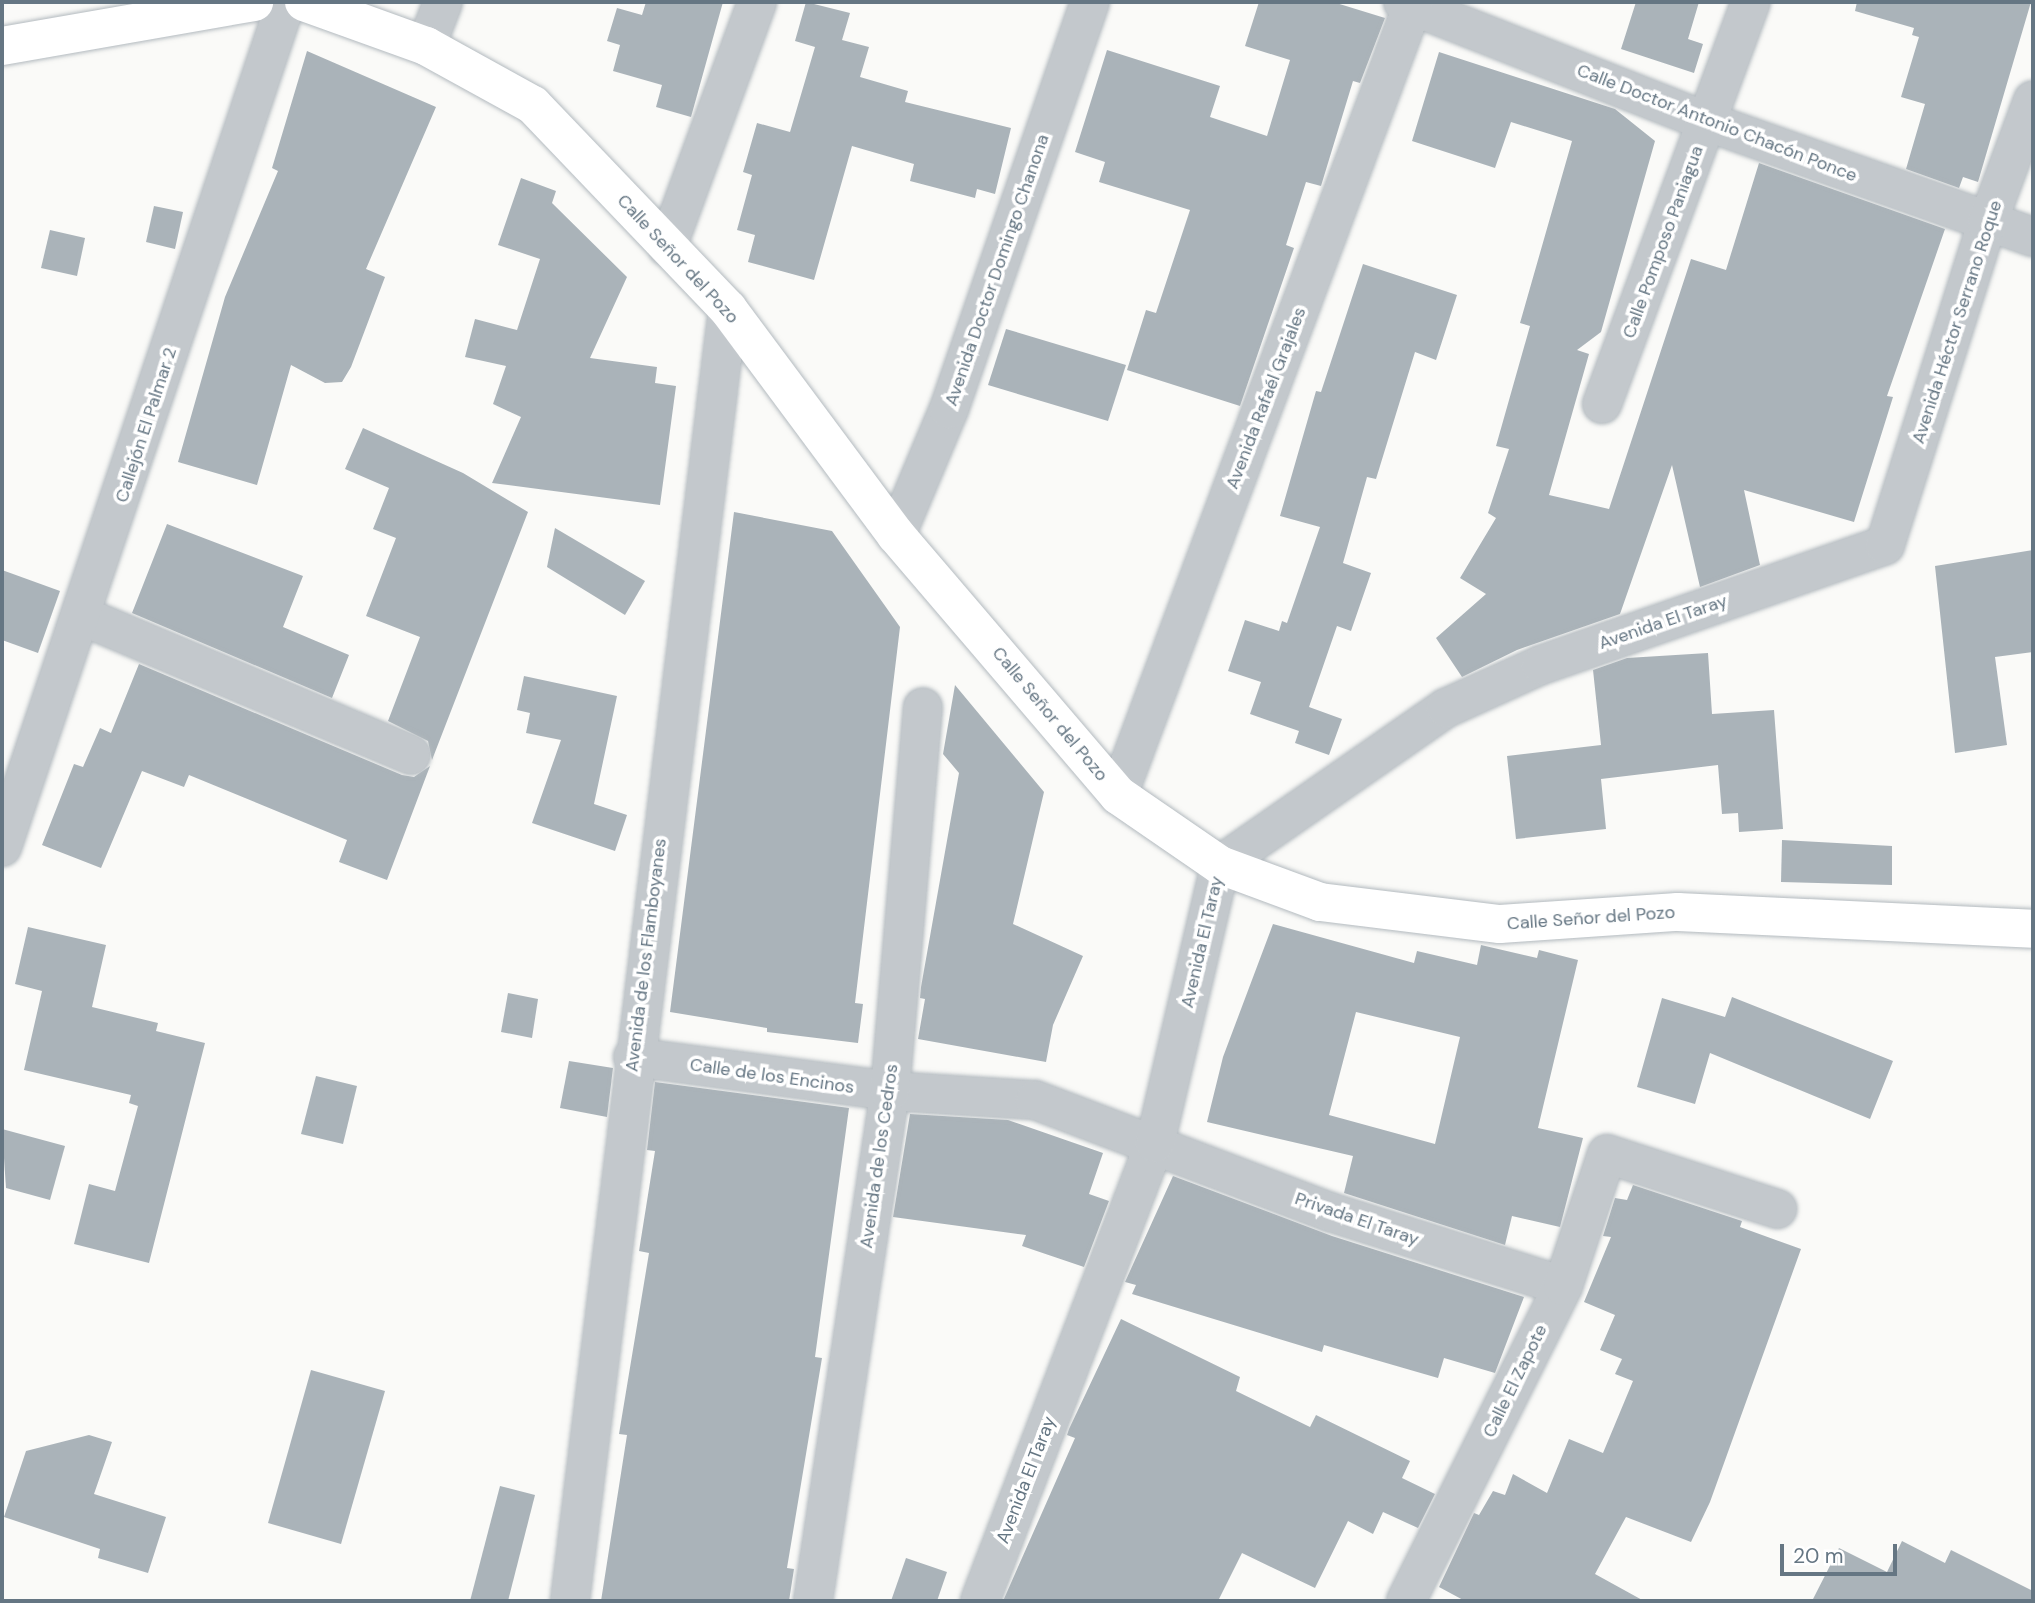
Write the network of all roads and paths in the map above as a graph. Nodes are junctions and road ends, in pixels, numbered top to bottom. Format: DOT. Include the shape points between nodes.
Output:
graph roads {
  1 [pos="254,2"];
  2 [pos="286,2"];
  3 [pos="304,2"];
  4 [pos="443,2"];
  5 [pos="757,2"];
  6 [pos="1090,2"];
  7 [pos="1751,2"];
  8 [pos="1410,3"];
  9 [pos="2,46"];
  10 [pos="426,47"];
  11 [pos="2033,100"];
  12 [pos="1708,122"];
  13 [pos="1987,224"];
  14 [pos="2033,237"];
  15 [pos="667,247"];
  16 [pos="728,309"];
  17 [pos="1602,404"];
  18 [pos="896,535"];
  19 [pos="1885,545"];
  20 [pos="82,616"];
  21 [pos="923,707"];
  22 [pos="411,755"];
  23 [pos="1118,795"];
  24 [pos="2,847"];
  25 [pos="1220,865"];
  26 [pos="2033,929"];
  27 [pos="633,1057"];
  28 [pos="890,1091"];
  29 [pos="1155,1143"];
  30 [pos="1777,1209"];
  31 [pos="1563,1286"];
  32 [pos="570,1601"];
  33 [pos="813,1601"];
  34 [pos="980,1601"];
  35 [pos="1406,1601"];
  1 -- 9 [label="street"];
  2 -- 20 [label="street, Callejón El Palmar 2"];
  3 -- 10 [label="street, Calle Señor del Pozo"];
  4 -- 10 [label="street"];
  5 -- 15 [label="street"];
  6 -- 18 [label="street, Avenida Doctor Domingo Chanona" via="949,409"];
  7 -- 12 [label="street, Calle Pomposo Paniagua"];
  8 -- 12 [label="street, Calle Doctor Antonio Chacón Ponce"];
  8 -- 23 [label="street, Avenida Rafaél Grajales"];
  10 -- 15 [label="street, Calle Señor del Pozo" via="533,105"];
  11 -- 13 [label="street, Avenida Héctor Serrano Roque"];
  12 -- 13 [label="street, Calle Doctor Antonio Chacón Ponce"];
  12 -- 17 [label="street, Calle Pomposo Paniagua"];
  13 -- 14 [label="street, Calle Doctor Antonio Chacón Ponce"];
  13 -- 19 [label="street, Avenida Héctor Serrano Roque"];
  15 -- 16 [label="street, Calle Señor del Pozo"];
  16 -- 18 [label="street, Calle Señor del Pozo"];
  16 -- 27 [label="street, Avenida de los Flamboyanes"];
  18 -- 23 [label="street, Calle Señor del Pozo"];
  19 -- 25 [label="street, Avenida El Taray" via="1541,665 1446,708"];
  20 -- 22 [label="street"];
  20 -- 24 [label="street, Callejón El Palmar 2"];
  21 -- 28 [label="street, Avenida de los Cedros"];
  23 -- 25 [label="street, Calle Señor del Pozo"];
  25 -- 26 [label="street, Calle Señor del Pozo" via="1320,902 1500,924 1678,912"];
  25 -- 29 [label="street, Avenida El Taray"];
  27 -- 28 [label="street, Calle de los Encinos"];
  27 -- 32 [label="street, Avenida de los Flamboyanes"];
  28 -- 29 [label="street, Calle de los Encinos" via="1035,1100"];
  28 -- 33 [label="street, Avenida de los Cedros"];
  29 -- 31 [label="street, Privada El Taray" via="1330,1212"];
  29 -- 34 [label="street, Avenida El Taray"];
  30 -- 31 [label="street, Calle El Zapote" via="1607,1154"];
  31 -- 35 [label="street, Calle El Zapote"];
}
